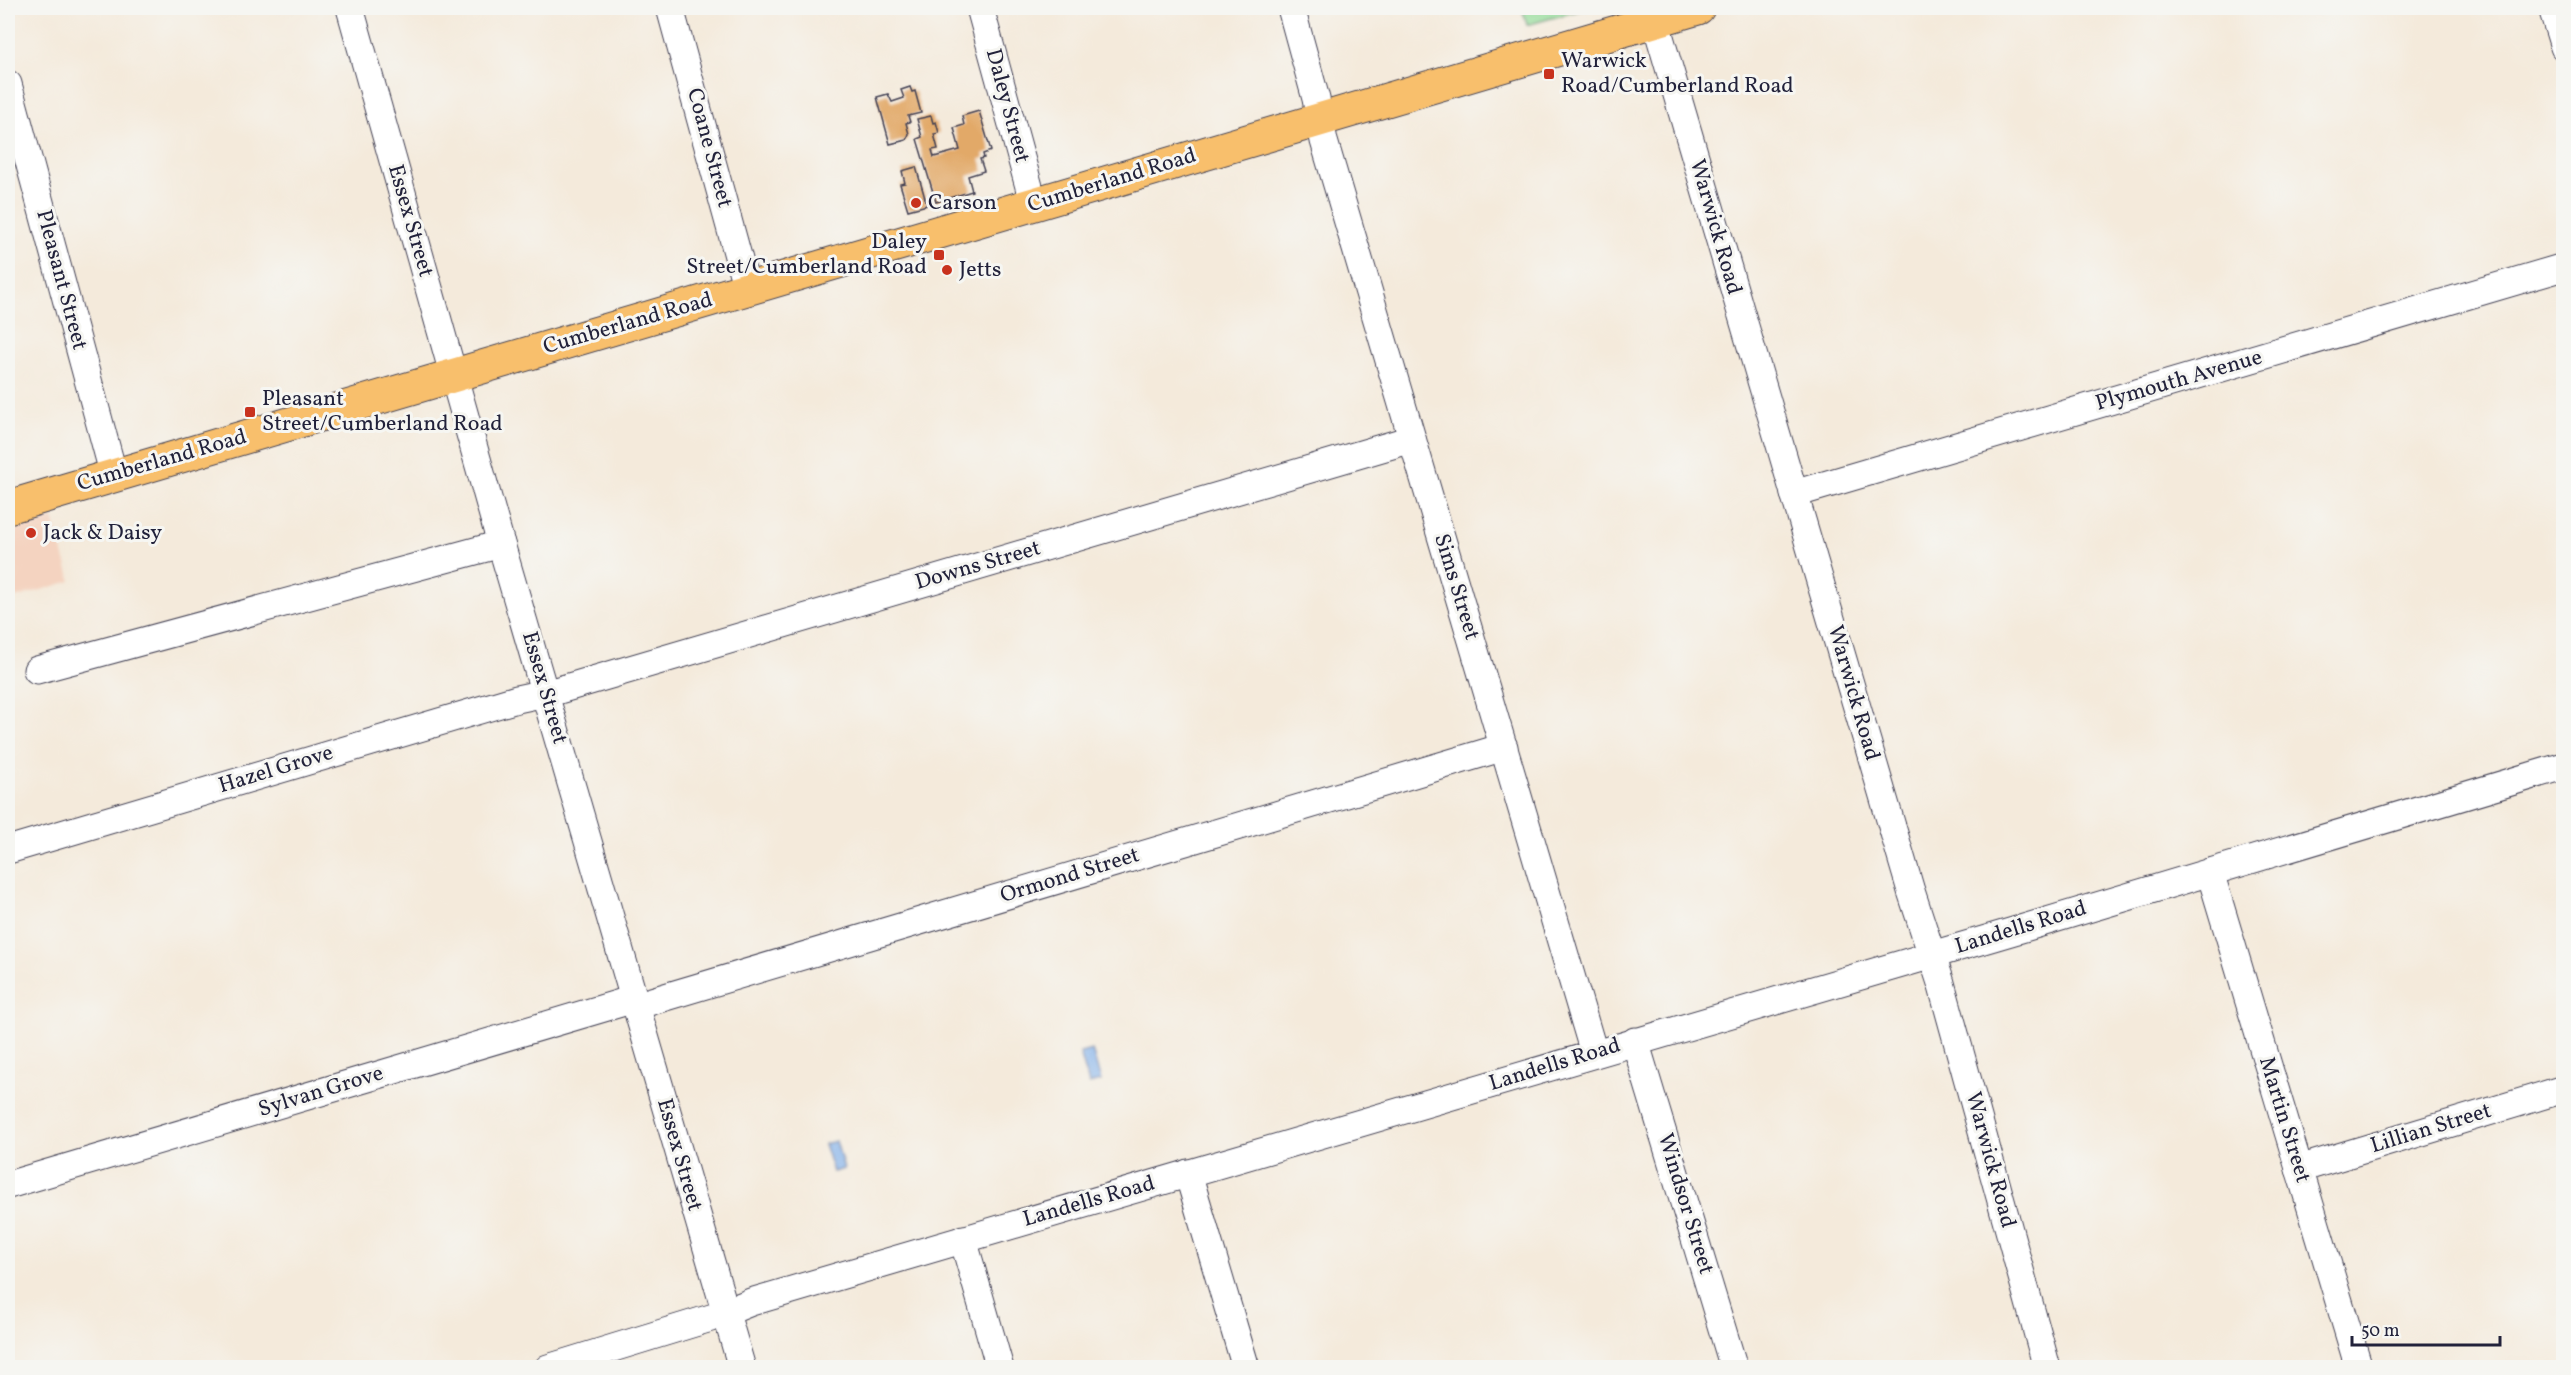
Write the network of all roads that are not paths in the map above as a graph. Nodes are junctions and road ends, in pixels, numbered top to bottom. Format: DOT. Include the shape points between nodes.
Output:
graph roads {
  1 [pos="350,8"];
  2 [pos="670,8"];
  3 [pos="980,8"];
  4 [pos="1291,8"];
  5 [pos="1698,8"];
  6 [pos="2552,8"];
  7 [pos="1654,20"];
  8 [pos="2564,48"];
  9 [pos="8,84"];
  10 [pos="1320,120"];
  11 [pos="1034,205"];
  12 [pos="2564,267"];
  13 [pos="747,289"];
  14 [pos="453,375"];
  15 [pos="1412,439"];
  16 [pos="114,476"];
  17 [pos="1794,494"];
  18 [pos="8,507"];
  19 [pos="501,544"];
  20 [pos="37,670"];
  21 [pos="545,692"];
  22 [pos="1504,747"];
  23 [pos="2564,766"];
  24 [pos="8,850"];
  25 [pos="2210,872"];
  26 [pos="1932,955"];
  27 [pos="634,1002"];
  28 [pos="1635,1041"];
  29 [pos="1594,1053"];
  30 [pos="2564,1089"];
  31 [pos="2299,1169"];
  32 [pos="1188,1173"];
  33 [pos="8,1185"];
  34 [pos="963,1239"];
  35 [pos="725,1312"];
  36 [pos="548,1368"];
  37 [pos="742,1368"];
  38 [pos="1000,1368"];
  39 [pos="1246,1368"];
  40 [pos="1734,1368"];
  41 [pos="2047,1368"];
  42 [pos="2359,1368"];
  1 -- 14 [label="street, Essex Street"];
  2 -- 13 [label="street, Coane Street"];
  3 -- 11 [label="street, Daley Street"];
  4 -- 10 [label="street, Sims Street"];
  5 -- 7 [label="main road, Cumberland Road"];
  6 -- 8 [label="street"];
  7 -- 10 [label="main road, Cumberland Road"];
  7 -- 17 [label="street, Warwick Road"];
  9 -- 16 [label="street, Pleasant Street"];
  10 -- 11 [label="main road, Cumberland Road"];
  10 -- 15 [label="street, Sims Street"];
  11 -- 13 [label="main road, Cumberland Road"];
  12 -- 17 [label="street, Plymouth Avenue"];
  13 -- 14 [label="main road, Cumberland Road"];
  14 -- 16 [label="main road, Cumberland Road"];
  14 -- 19 [label="street, Essex Street"];
  15 -- 21 [label="street, Downs Street"];
  15 -- 22 [label="street, Sims Street"];
  16 -- 18 [label="main road, Cumberland Road"];
  17 -- 26 [label="street, Warwick Road"];
  19 -- 20 [label="street"];
  19 -- 21 [label="street, Essex Street"];
  21 -- 24 [label="street, Hazel Grove"];
  21 -- 27 [label="street, Essex Street"];
  22 -- 27 [label="street, Ormond Street"];
  22 -- 29 [label="street, Sims Street"];
  23 -- 25 [label="street, Landells Road"];
  25 -- 26 [label="street, Landells Road"];
  25 -- 31 [label="street, Martin Street"];
  26 -- 28 [label="street, Landells Road"];
  26 -- 41 [label="street, Warwick Road"];
  27 -- 33 [label="street, Sylvan Grove"];
  27 -- 35 [label="street, Essex Street"];
  28 -- 29 [label="street, Landells Road"];
  28 -- 40 [label="street, Windsor Street"];
  29 -- 32 [label="street, Landells Road"];
  30 -- 31 [label="street, Lillian Street"];
  31 -- 42 [label="street, Martin Street"];
  32 -- 34 [label="street, Landells Road"];
  32 -- 39 [label="street"];
  34 -- 35 [label="street, Landells Road"];
  34 -- 38 [label="street"];
  35 -- 36 [label="street, Landells Road"];
  35 -- 37 [label="street, Essex Street"];
}
